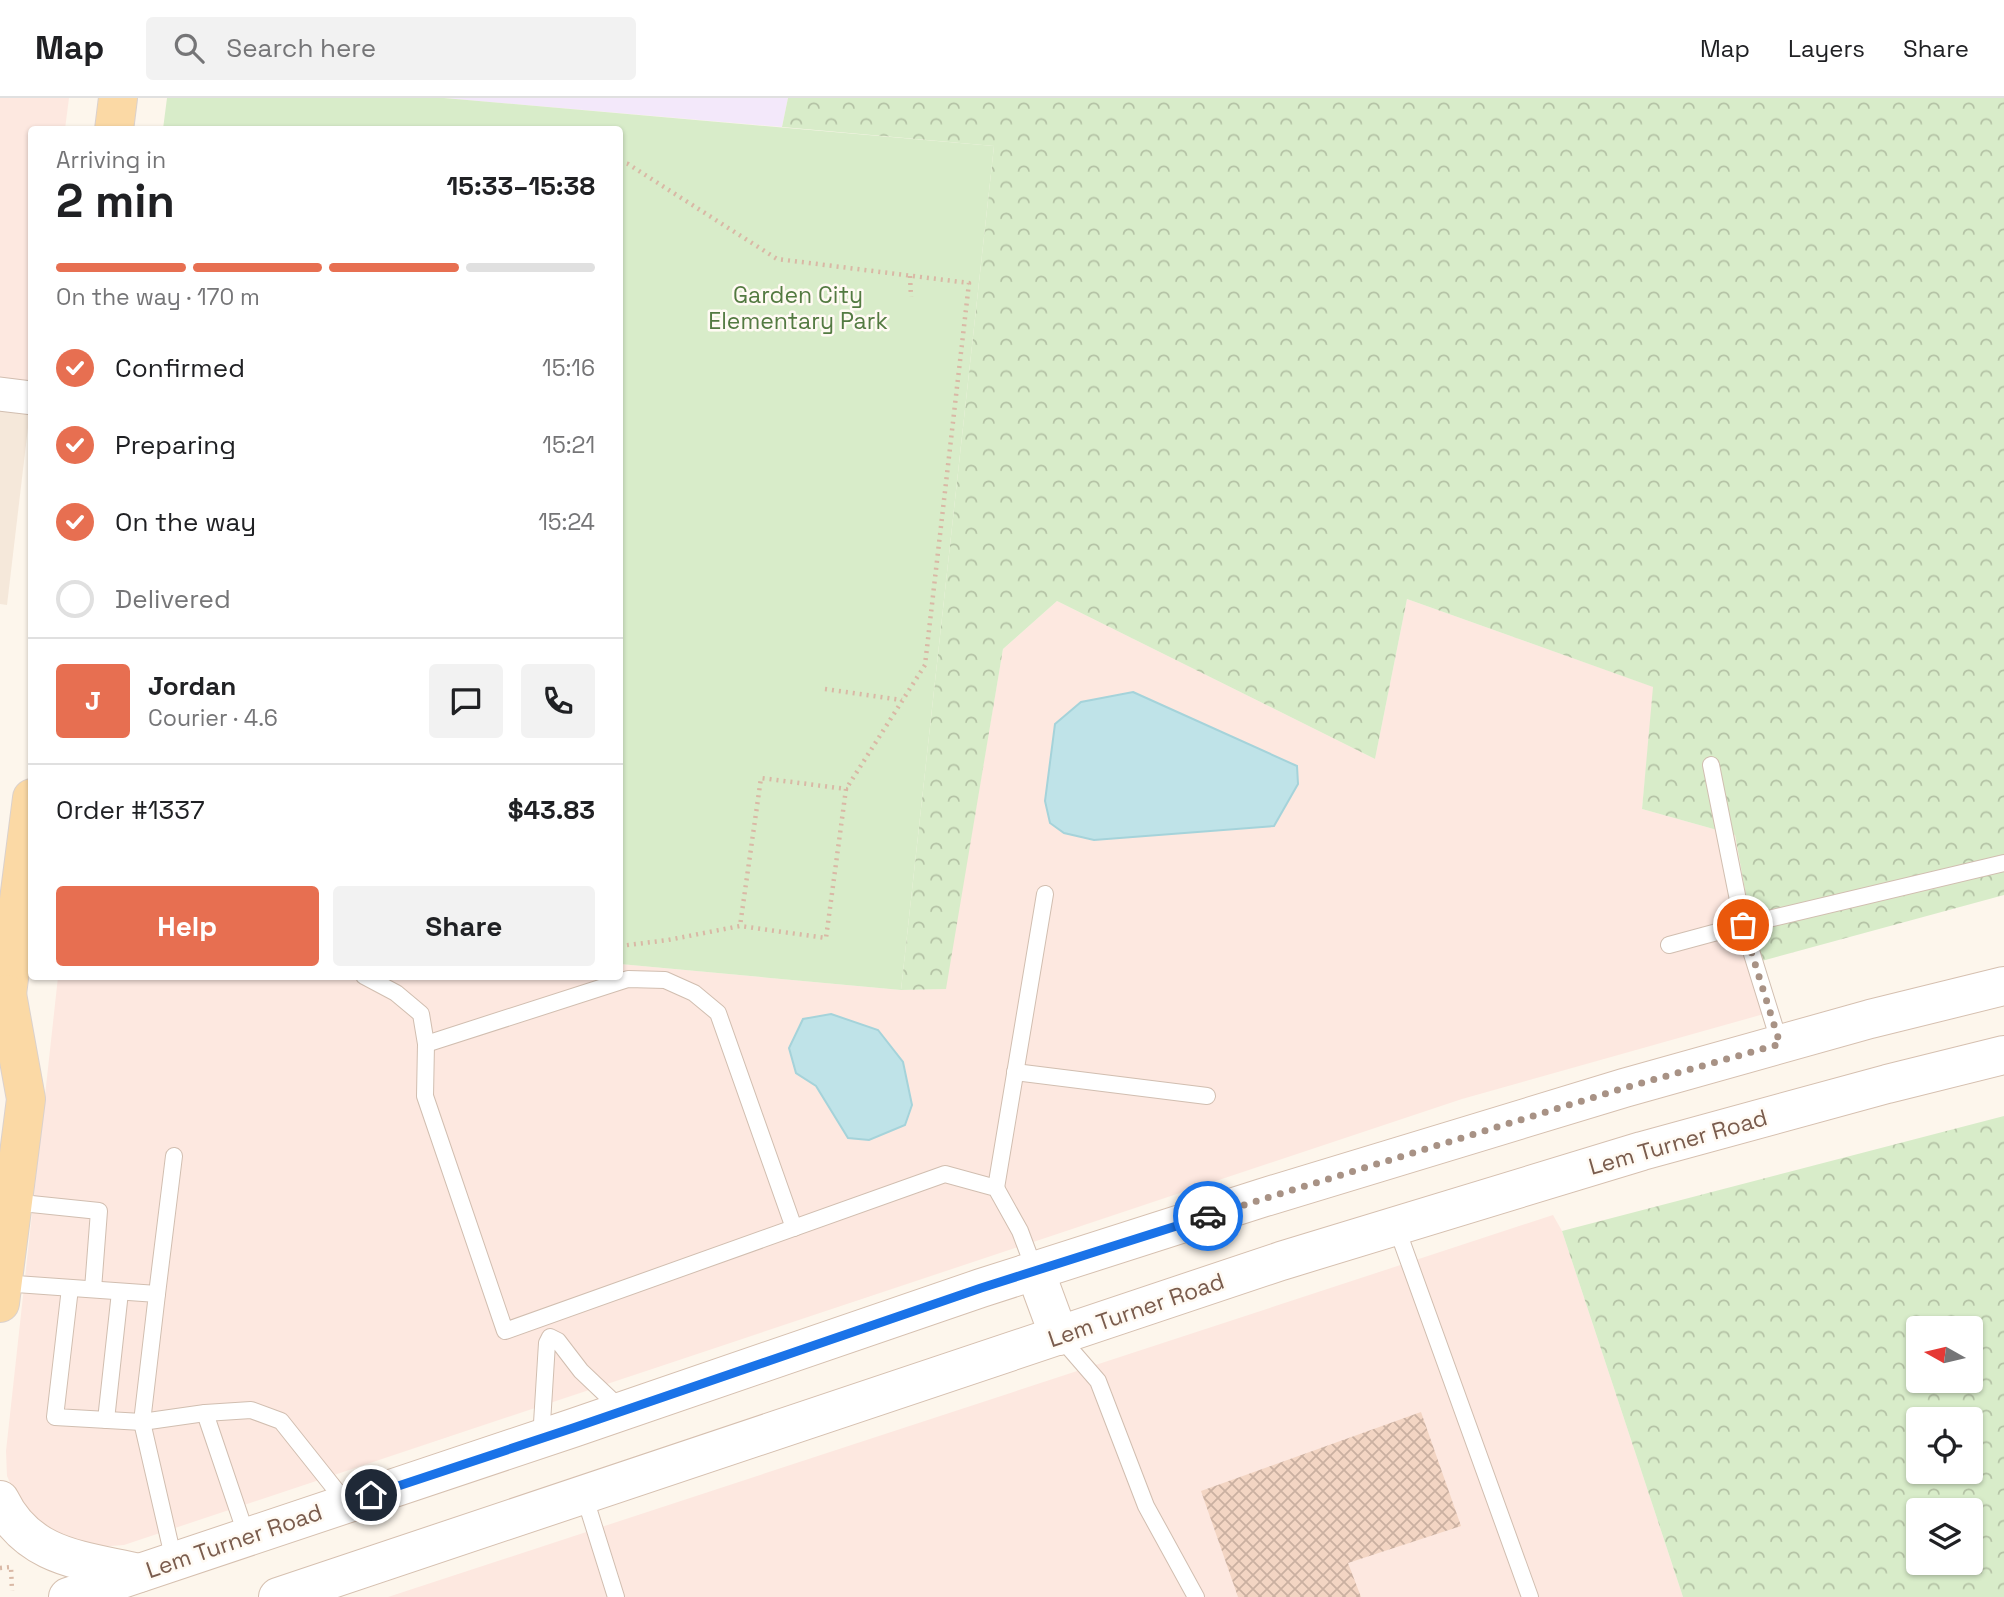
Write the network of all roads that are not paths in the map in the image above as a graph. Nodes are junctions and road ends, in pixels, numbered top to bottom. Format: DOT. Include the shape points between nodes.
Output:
graph roads {
  1 [pos="118,98"];
  2 [pos="114,126"];
  3 [pos="0,394"];
  4 [pos="28,398"];
  5 [pos="1711,765"];
  6 [pos="28,860"];
  7 [pos="2004,863"];
  8 [pos="1045,894"];
  9 [pos="1743,925"];
  10 [pos="23,937"];
  11 [pos="1669,945"];
  12 [pos="372,980"];
  13 [pos="2004,986"];
  14 [pos="3,1003"];
  15 [pos="426,1044"];
  16 [pos="1780,1044"];
  17 [pos="2004,1055"];
  18 [pos="1015,1072"];
  19 [pos="1207,1096"];
  20 [pos="174,1156"];
  21 [pos="996,1188"];
  22 [pos="12,1202"];
  23 [pos="1395,1226"];
  24 [pos="794,1227"];
  25 [pos="1035,1271"];
  26 [pos="70,1288"];
  27 [pos="1,1289"];
  28 [pos="93,1289"];
  29 [pos="120,1292"];
  30 [pos="157,1294"];
  31 [pos="545,1318"];
  32 [pos="1059,1336"];
  33 [pos="550,1337"];
  34 [pos="623,1411"];
  35 [pos="205,1413"];
  36 [pos="106,1420"];
  37 [pos="142,1422"];
  38 [pos="541,1439"];
  39 [pos="584,1495"];
  40 [pos="0,1500"];
  41 [pos="347,1503"];
  42 [pos="247,1537"];
  43 [pos="156,1567"];
  44 [pos="68,1597"];
  45 [pos="278,1597"];
  46 [pos="616,1597"];
  47 [pos="1196,1597"];
  48 [pos="1530,1597"];
  1 -- 2 [label="main road"];
  3 -- 4 [label="street"];
  5 -- 9 [label="lane"];
  6 -- 10 [label="main road"];
  7 -- 9 [label="lane"];
  8 -- 18 [label="lane"];
  9 -- 11 [label="lane"];
  9 -- 16 [label="lane"];
  10 -- 14 [label="main road"];
  12 -- 15 [label="lane" via="421,1014"];
  13 -- 16 [label="main road, Lem Turner Road"];
  14 -- 22 [label="main road" via="26,1099"];
  15 -- 24 [label="lane" via="628,979 665,980 694,993 718,1013"];
  15 -- 31 [label="lane" via="425,1096 505,1332"];
  16 -- 25 [label="main road, Lem Turner Road" via="1397,1157"];
  17 -- 23 [label="main road, Lem Turner Road" via="1642,1151"];
  18 -- 19 [label="lane"];
  18 -- 21 [label="lane"];
  20 -- 30 [label="lane"];
  21 -- 24 [label="lane" via="945,1174"];
  21 -- 25 [label="lane"];
  22 -- 27 [label="main road"];
  22 -- 28 [label="lane" via="99,1212"];
  23 -- 32 [label="main road, Lem Turner Road"];
  23 -- 48 [label="lane"];
  24 -- 31 [label="lane"];
  25 -- 32 [label="main road"];
  25 -- 34 [label="main road, Lem Turner Road"];
  26 -- 27 [label="lane"];
  26 -- 28 [label="lane"];
  26 -- 36 [label="lane" via="55,1418"];
  28 -- 29 [label="lane"];
  29 -- 30 [label="lane"];
  29 -- 36 [label="lane"];
  30 -- 37 [label="lane"];
  31 -- 33 [label="lane"];
  32 -- 39 [label="main road, Lem Turner Road"];
  32 -- 47 [label="lane" via="1098,1381 1146,1506"];
  33 -- 34 [label="lane"];
  33 -- 38 [label="lane"];
  34 -- 38 [label="main road, Lem Turner Road"];
  35 -- 37 [label="lane"];
  35 -- 41 [label="lane" via="251,1410 281,1422"];
  35 -- 42 [label="lane"];
  36 -- 37 [label="lane"];
  37 -- 43 [label="lane"];
  38 -- 41 [label="main road, Lem Turner Road"];
  39 -- 45 [label="main road, Lem Turner Road"];
  39 -- 46 [label="lane"];
  40 -- 43 [label="main road" via="20,1529 58,1555"];
  41 -- 42 [label="main road, Lem Turner Road"];
  42 -- 43 [label="main road, Lem Turner Road"];
  43 -- 44 [label="main road, Lem Turner Road"];
}
